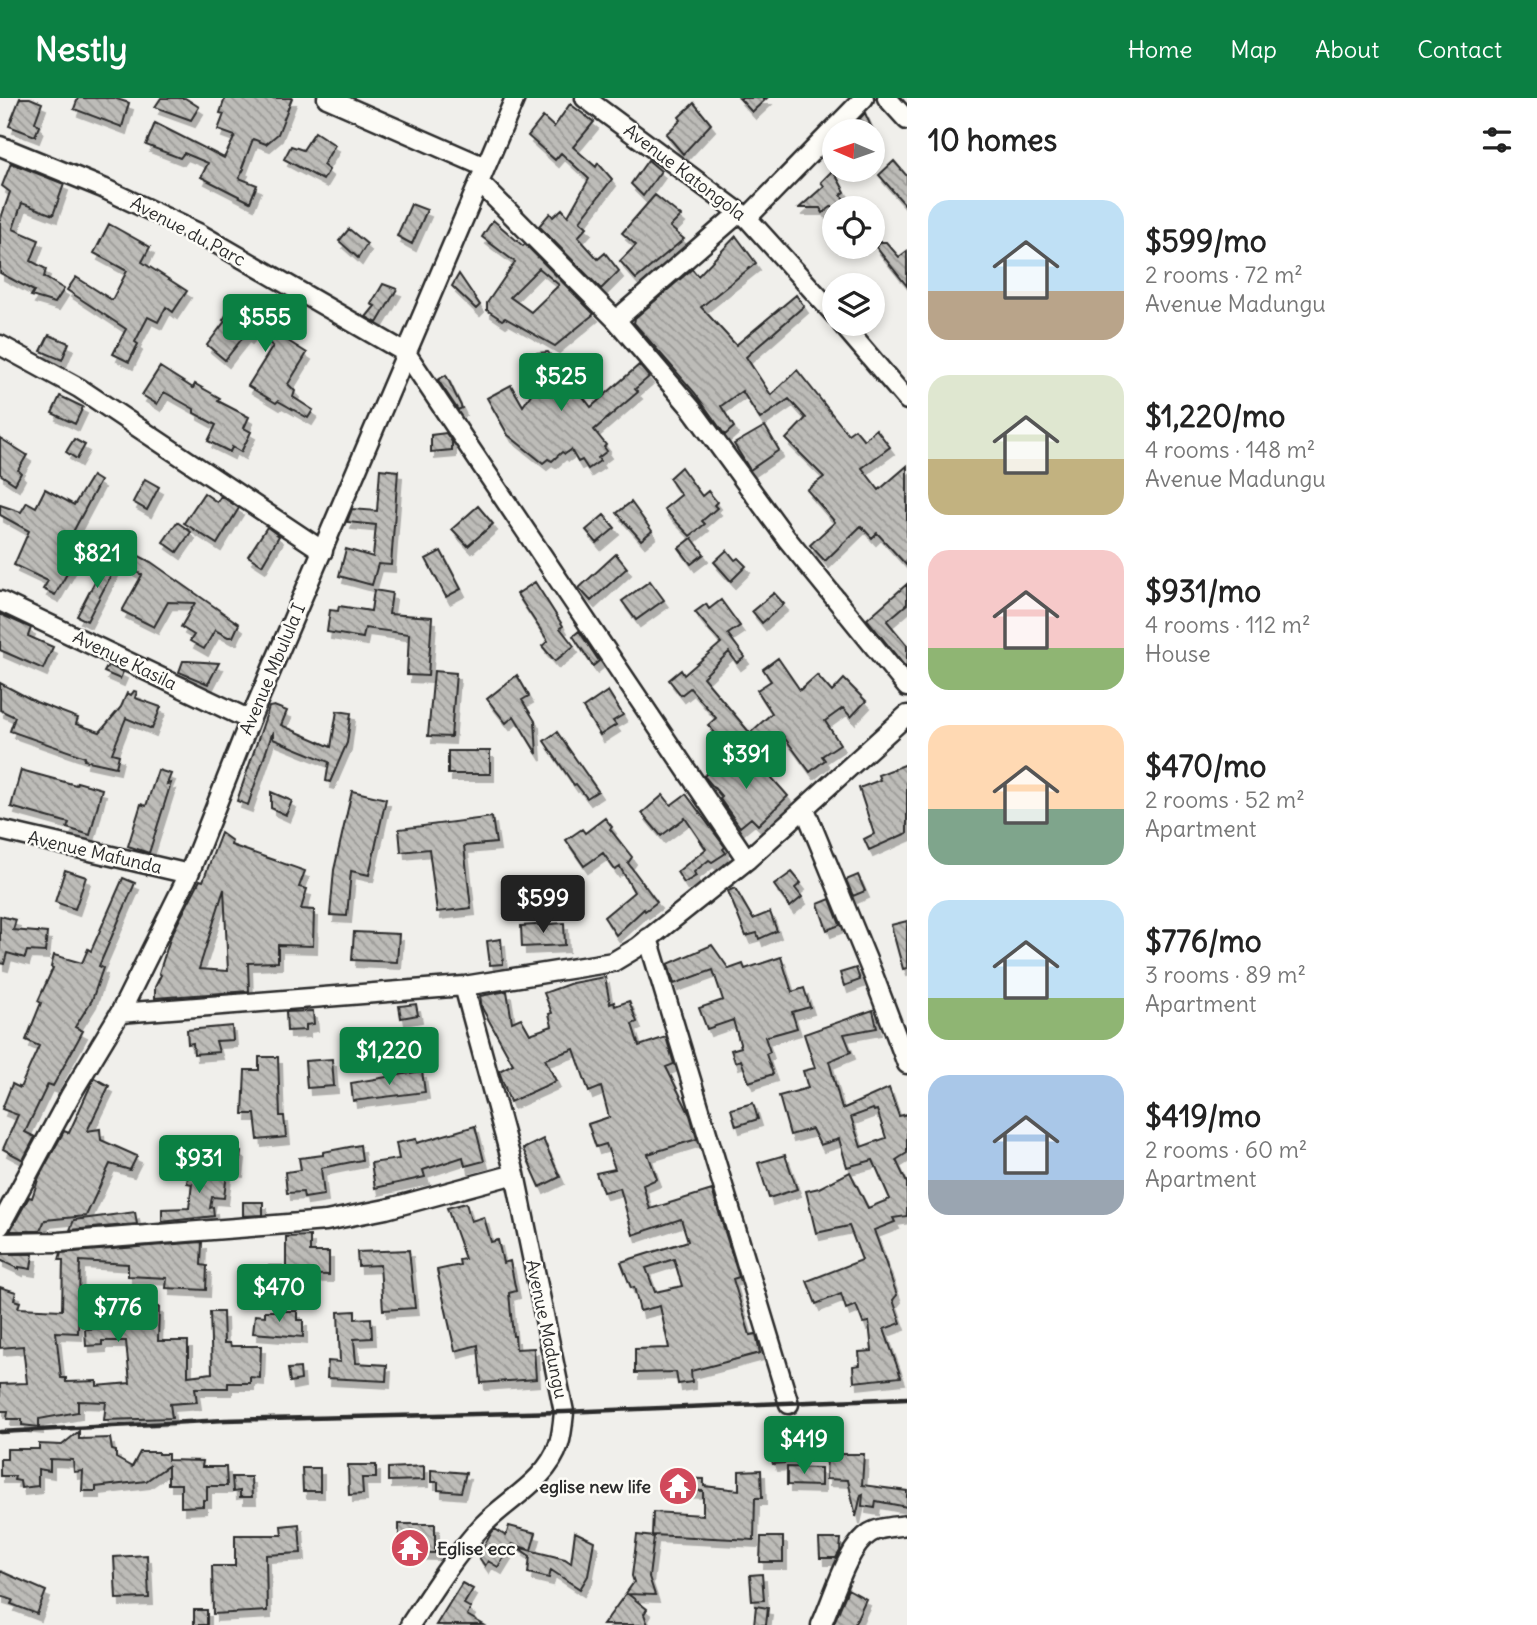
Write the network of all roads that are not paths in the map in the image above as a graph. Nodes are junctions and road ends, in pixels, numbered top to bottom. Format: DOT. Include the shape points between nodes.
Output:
graph roads {
  1 [pos="327,98"];
  2 [pos="515,98"];
  3 [pos="585,98"];
  4 [pos="864,98"];
  5 [pos="887,98"];
  6 [pos="907,120"];
  7 [pos="0,146"];
  8 [pos="482,175"];
  9 [pos="744,215"];
  10 [pos="822,301"];
  11 [pos="616,320"];
  12 [pos="852,336"];
  13 [pos="0,345"];
  14 [pos="406,353"];
  15 [pos="907,400"];
  16 [pos="323,551"];
  17 [pos="0,601"];
  18 [pos="907,687"];
  19 [pos="907,715"];
  20 [pos="250,720"];
  21 [pos="805,808"];
  22 [pos="0,830"];
  23 [pos="747,860"];
  24 [pos="189,874"];
  25 [pos="648,938"];
  26 [pos="464,986"];
  27 [pos="120,1013"];
  28 [pos="907,1064"];
  29 [pos="515,1174"];
  30 [pos="0,1226"];
  31 [pos="0,1243"];
  32 [pos="789,1404"];
  33 [pos="907,1525"];
  34 [pos="410,1625"];
  35 [pos="821,1625"];
  1 -- 8 [label="street"];
  2 -- 8 [label="street, Avenue Mbulula I"];
  3 -- 9 [label="street, Avenue Katongola"];
  4 -- 9 [label="street"];
  5 -- 6 [label="street"];
  7 -- 14 [label="street, Avenue du Parc" via="200,234"];
  8 -- 11 [label="street"];
  8 -- 14 [label="street, Avenue Mbulula I"];
  9 -- 10 [label="street, Avenue Katongola"];
  9 -- 11 [label="street"];
  11 -- 18 [label="street" via="691,408"];
  12 -- 15 [label="street"];
  13 -- 16 [label="street" via="79,388"];
  14 -- 16 [label="street, Avenue Mbulula I"];
  14 -- 23 [label="street"];
  16 -- 20 [label="street, Avenue Mbulula I"];
  17 -- 20 [label="street, Avenue Kasila"];
  19 -- 21 [label="street"];
  20 -- 24 [label="street, Avenue Mbulula I"];
  21 -- 23 [label="street"];
  21 -- 28 [label="street"];
  22 -- 24 [label="street, Avenue Mafunda"];
  23 -- 25 [label="street"];
  24 -- 27 [label="street, Avenue Mbulula I"];
  25 -- 26 [label="street" via="613,962"];
  25 -- 32 [label="street"];
  26 -- 27 [label="street"];
  26 -- 29 [label="street, Avenue Madungu"];
  27 -- 30 [label="street, Avenue Mbulula I" via="69,1096"];
  29 -- 31 [label="street" via="326,1221"];
  29 -- 34 [label="street, Avenue Madungu" via="564,1412 560,1438 544,1469 481,1526"];
  33 -- 35 [label="street" via="872,1532 861,1541"];
}
